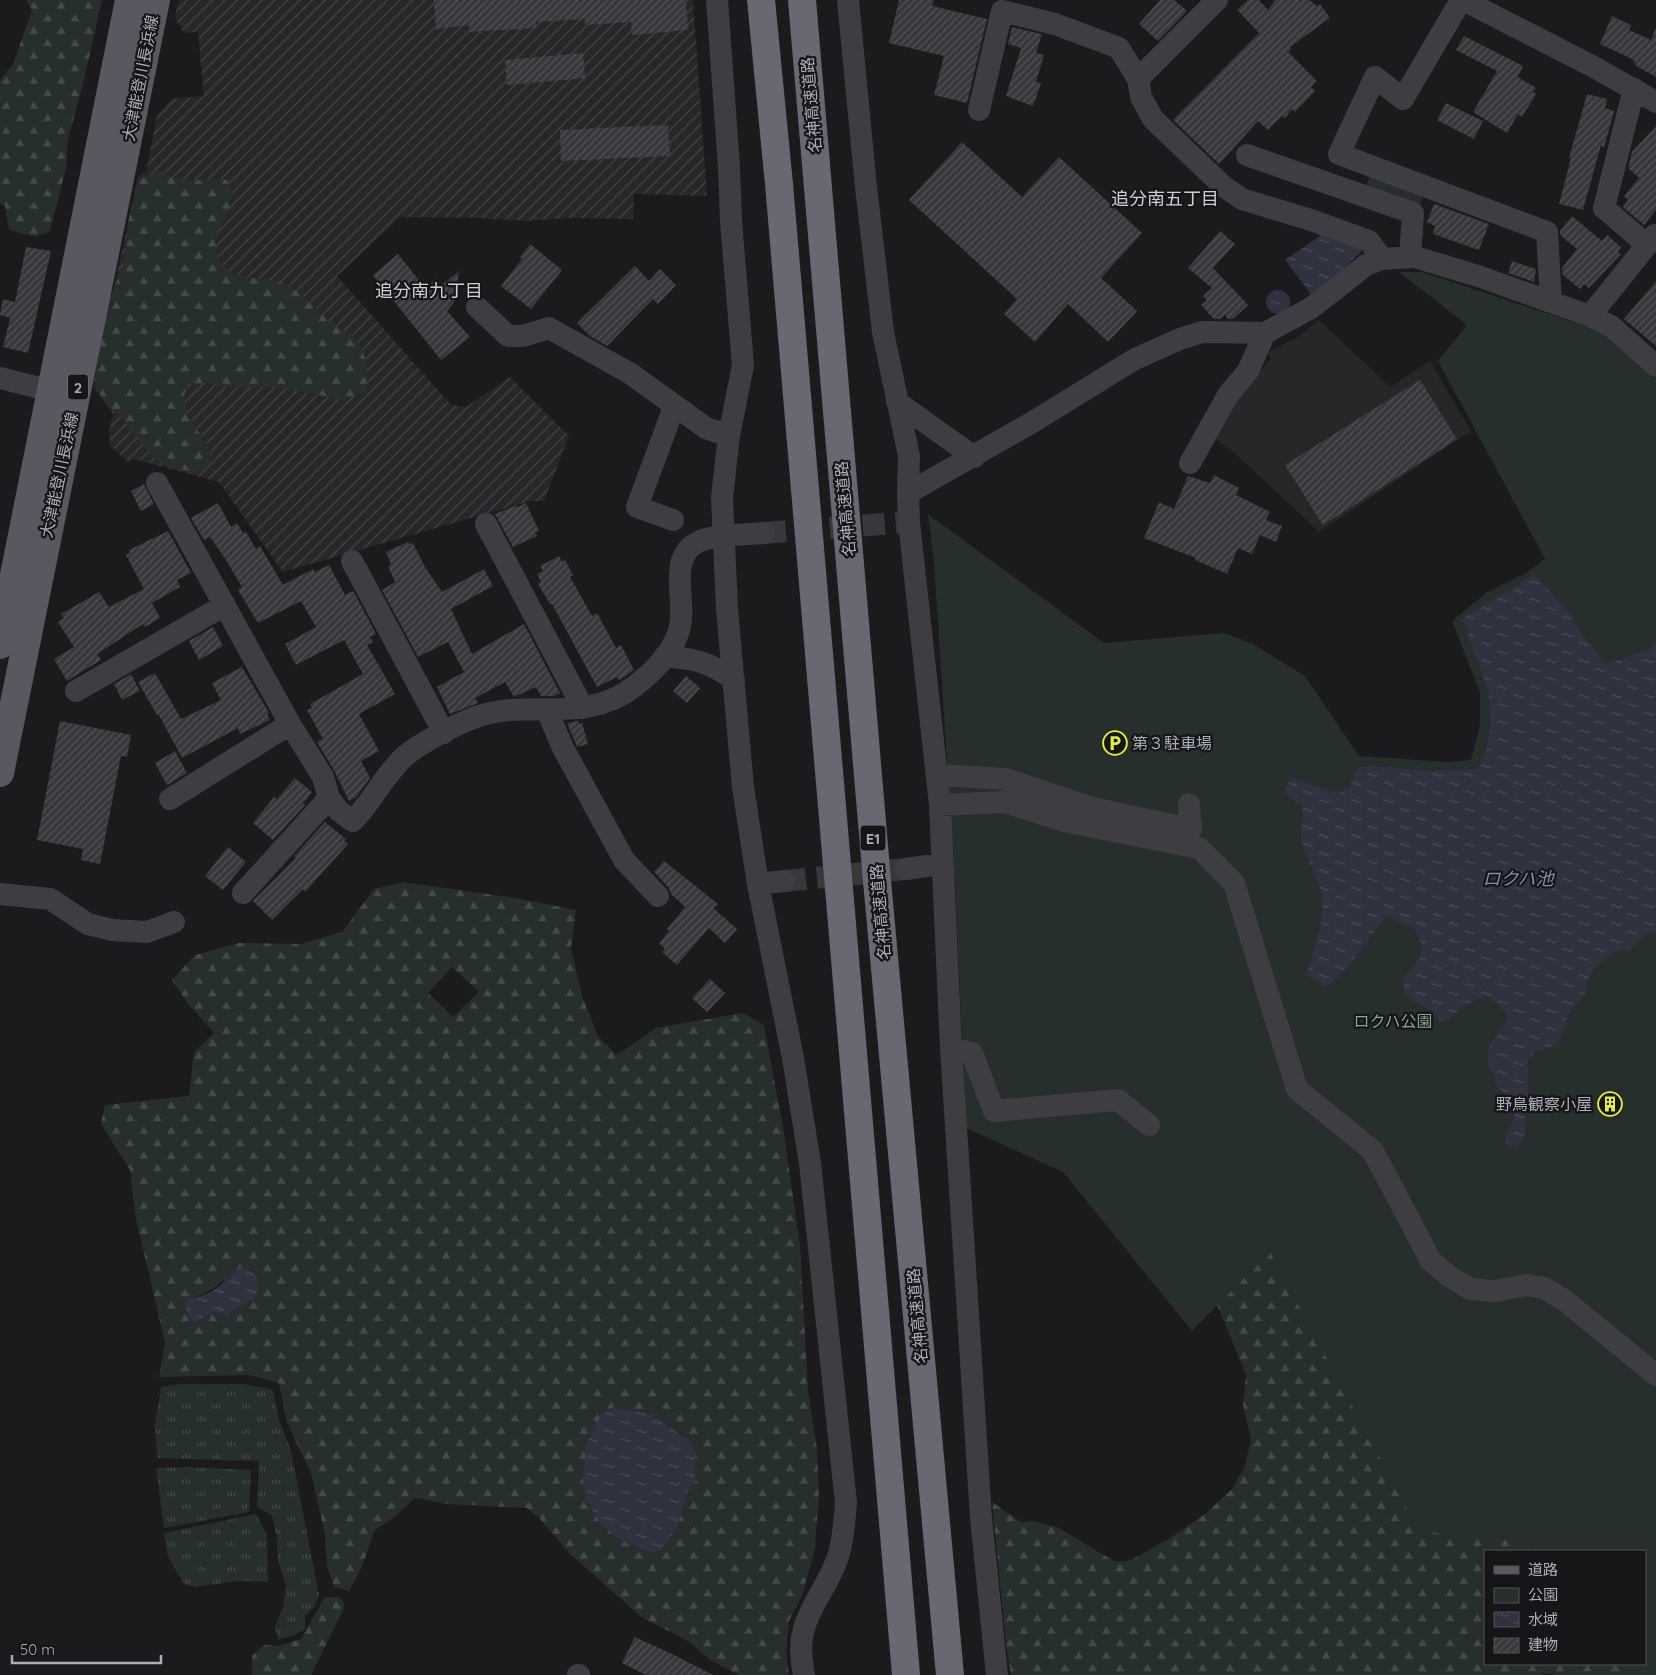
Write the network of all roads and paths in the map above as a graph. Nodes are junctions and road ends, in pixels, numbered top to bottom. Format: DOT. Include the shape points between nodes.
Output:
graph roads {
  1 [pos="129,0"];
  2 [pos="156,0"];
  3 [pos="717,0"];
  4 [pos="761,0"];
  5 [pos="802,0"];
  6 [pos="848,0"];
  7 [pos="1217,0"];
  8 [pos="1462,0"];
  9 [pos="1138,79"];
  10 [pos="1634,89"];
  11 [pos="1656,102"];
  12 [pos="979,110"];
  13 [pos="1247,155"];
  14 [pos="1651,240"];
  15 [pos="1410,257"];
  16 [pos="1382,259"];
  17 [pos="1551,302"];
  18 [pos="477,307"];
  19 [pos="1590,316"];
  20 [pos="1265,333"];
  21 [pos="1656,366"];
  22 [pos="0,378"];
  23 [pos="51,391"];
  24 [pos="897,402"];
  25 [pos="674,407"];
  26 [pos="729,436"];
  27 [pos="974,457"];
  28 [pos="1190,463"];
  29 [pos="157,483"];
  30 [pos="908,493"];
  31 [pos="673,520"];
  32 [pos="486,524"];
  33 [pos="764,533"];
  34 [pos="725,537"];
  35 [pos="352,561"];
  36 [pos="225,605"];
  37 [pos="12,613"];
  38 [pos="0,646"];
  39 [pos="664,657"];
  40 [pos="734,680"];
  41 [pos="76,691"];
  42 [pos="582,708"];
  43 [pos="547,710"];
  44 [pos="290,724"];
  45 [pos="444,733"];
  46 [pos="0,773"];
  47 [pos="938,775"];
  48 [pos="329,798"];
  49 [pos="170,799"];
  50 [pos="1189,804"];
  51 [pos="940,805"];
  52 [pos="942,864"];
  53 [pos="906,869"];
  54 [pos="784,881"];
  55 [pos="758,884"];
  56 [pos="243,893"];
  57 [pos="0,894"];
  58 [pos="658,896"];
  59 [pos="174,922"];
  60 [pos="951,1048"];
  61 [pos="1149,1125"];
  62 [pos="1656,1375"];
  63 [pos="804,1675"];
  64 [pos="906,1675"];
  65 [pos="950,1675"];
  66 [pos="997,1675"];
  1 -- 23 [label="main road, 大津能登川長浜線 / 2"];
  2 -- 37 [label="main road, 大津能登川長浜線 / 2"];
  3 -- 26 [label="street" via="743,365"];
  4 -- 64 [label="highway"];
  5 -- 65 [label="highway, 名神高速道路 / E1" via="874,852"];
  6 -- 24 [label="street" via="883,332"];
  7 -- 9 [label="street"];
  8 -- 10 [label="street"];
  8 -- 17 [label="street" via="1403,99 1375,78 1339,154 1546,232"];
  9 -- 12 [label="street" via="1119,48 1055,24 1002,11"];
  9 -- 16 [label="street" via="1142,97 1154,119 1223,186 1242,199 1369,241"];
  10 -- 11 [label="street"];
  10 -- 14 [label="street" via="1604,208"];
  13 -- 15 [label="street" via="1413,213"];
  14 -- 19 [label="street"];
  15 -- 16 [label="street"];
  15 -- 17 [label="street" via="1444,265"];
  16 -- 20 [label="street" via="1366,265 1310,308"];
  17 -- 19 [label="street"];
  18 -- 25 [label="street" via="508,336 523,336 549,328 631,374"];
  19 -- 21 [label="street" via="1611,326"];
  20 -- 27 [label="street" via="1202,332 1180,339 1113,371"];
  20 -- 28 [label="street" via="1248,371 1228,395"];
  22 -- 23 [label="street"];
  23 -- 37 [label="main road, 大津能登川長浜線 / 2"];
  24 -- 27 [label="street"];
  24 -- 30 [label="street" via="909,456"];
  25 -- 26 [label="street" via="706,428"];
  25 -- 31 [label="street" via="637,507"];
  26 -- 34 [label="street" via="722,497"];
  27 -- 30 [label="street"];
  29 -- 36 [label="street"];
  30 -- 47 [label="street"];
  32 -- 42 [label="street"];
  33 -- 34 [label="street"];
  34 -- 39 [label="street" via="701,540 683,555 679,569 682,622 674,644"];
  34 -- 40 [label="street" via="727,609"];
  35 -- 45 [label="street"];
  36 -- 41 [label="street"];
  36 -- 44 [label="street"];
  37 -- 38 [label="main road, 大津能登川長浜線 / 2"];
  37 -- 46 [label="main road, 大津能登川長浜線 / 2"];
  39 -- 40 [label="street" via="705,662"];
  39 -- 42 [label="street" via="640,681 612,701"];
  40 -- 55 [label="street" via="743,787"];
  42 -- 43 [label="street"];
  43 -- 45 [label="street" via="489,714"];
  43 -- 58 [label="street" via="562,746 624,860"];
  44 -- 48 [label="street" via="323,777"];
  44 -- 49 [label="street"];
  45 -- 48 [label="street" via="405,756 353,821"];
  47 -- 50 [label="street" via="1006,779 1092,808 1191,829"];
  47 -- 51 [label="street"];
  48 -- 56 [label="street"];
  51 -- 52 [label="street"];
  51 -- 62 [label="street" via="1005,802 1064,821 1199,848 1234,883 1297,1089 1373,1151 1431,1261 1470,1289 1544,1288 1564,1300"];
  52 -- 53 [label="street"];
  52 -- 60 [label="street"];
  54 -- 55 [label="street"];
  55 -- 63 [label="street" via="793,1058 810,1163 846,1503 834,1567 810,1610 802,1632"];
  57 -- 59 [label="street" via="50,900 88,924 112,930 146,932"];
  60 -- 61 [label="street" via="972,1053 994,1111 1118,1100"];
  60 -- 66 [label="street" via="981,1518"];
}
